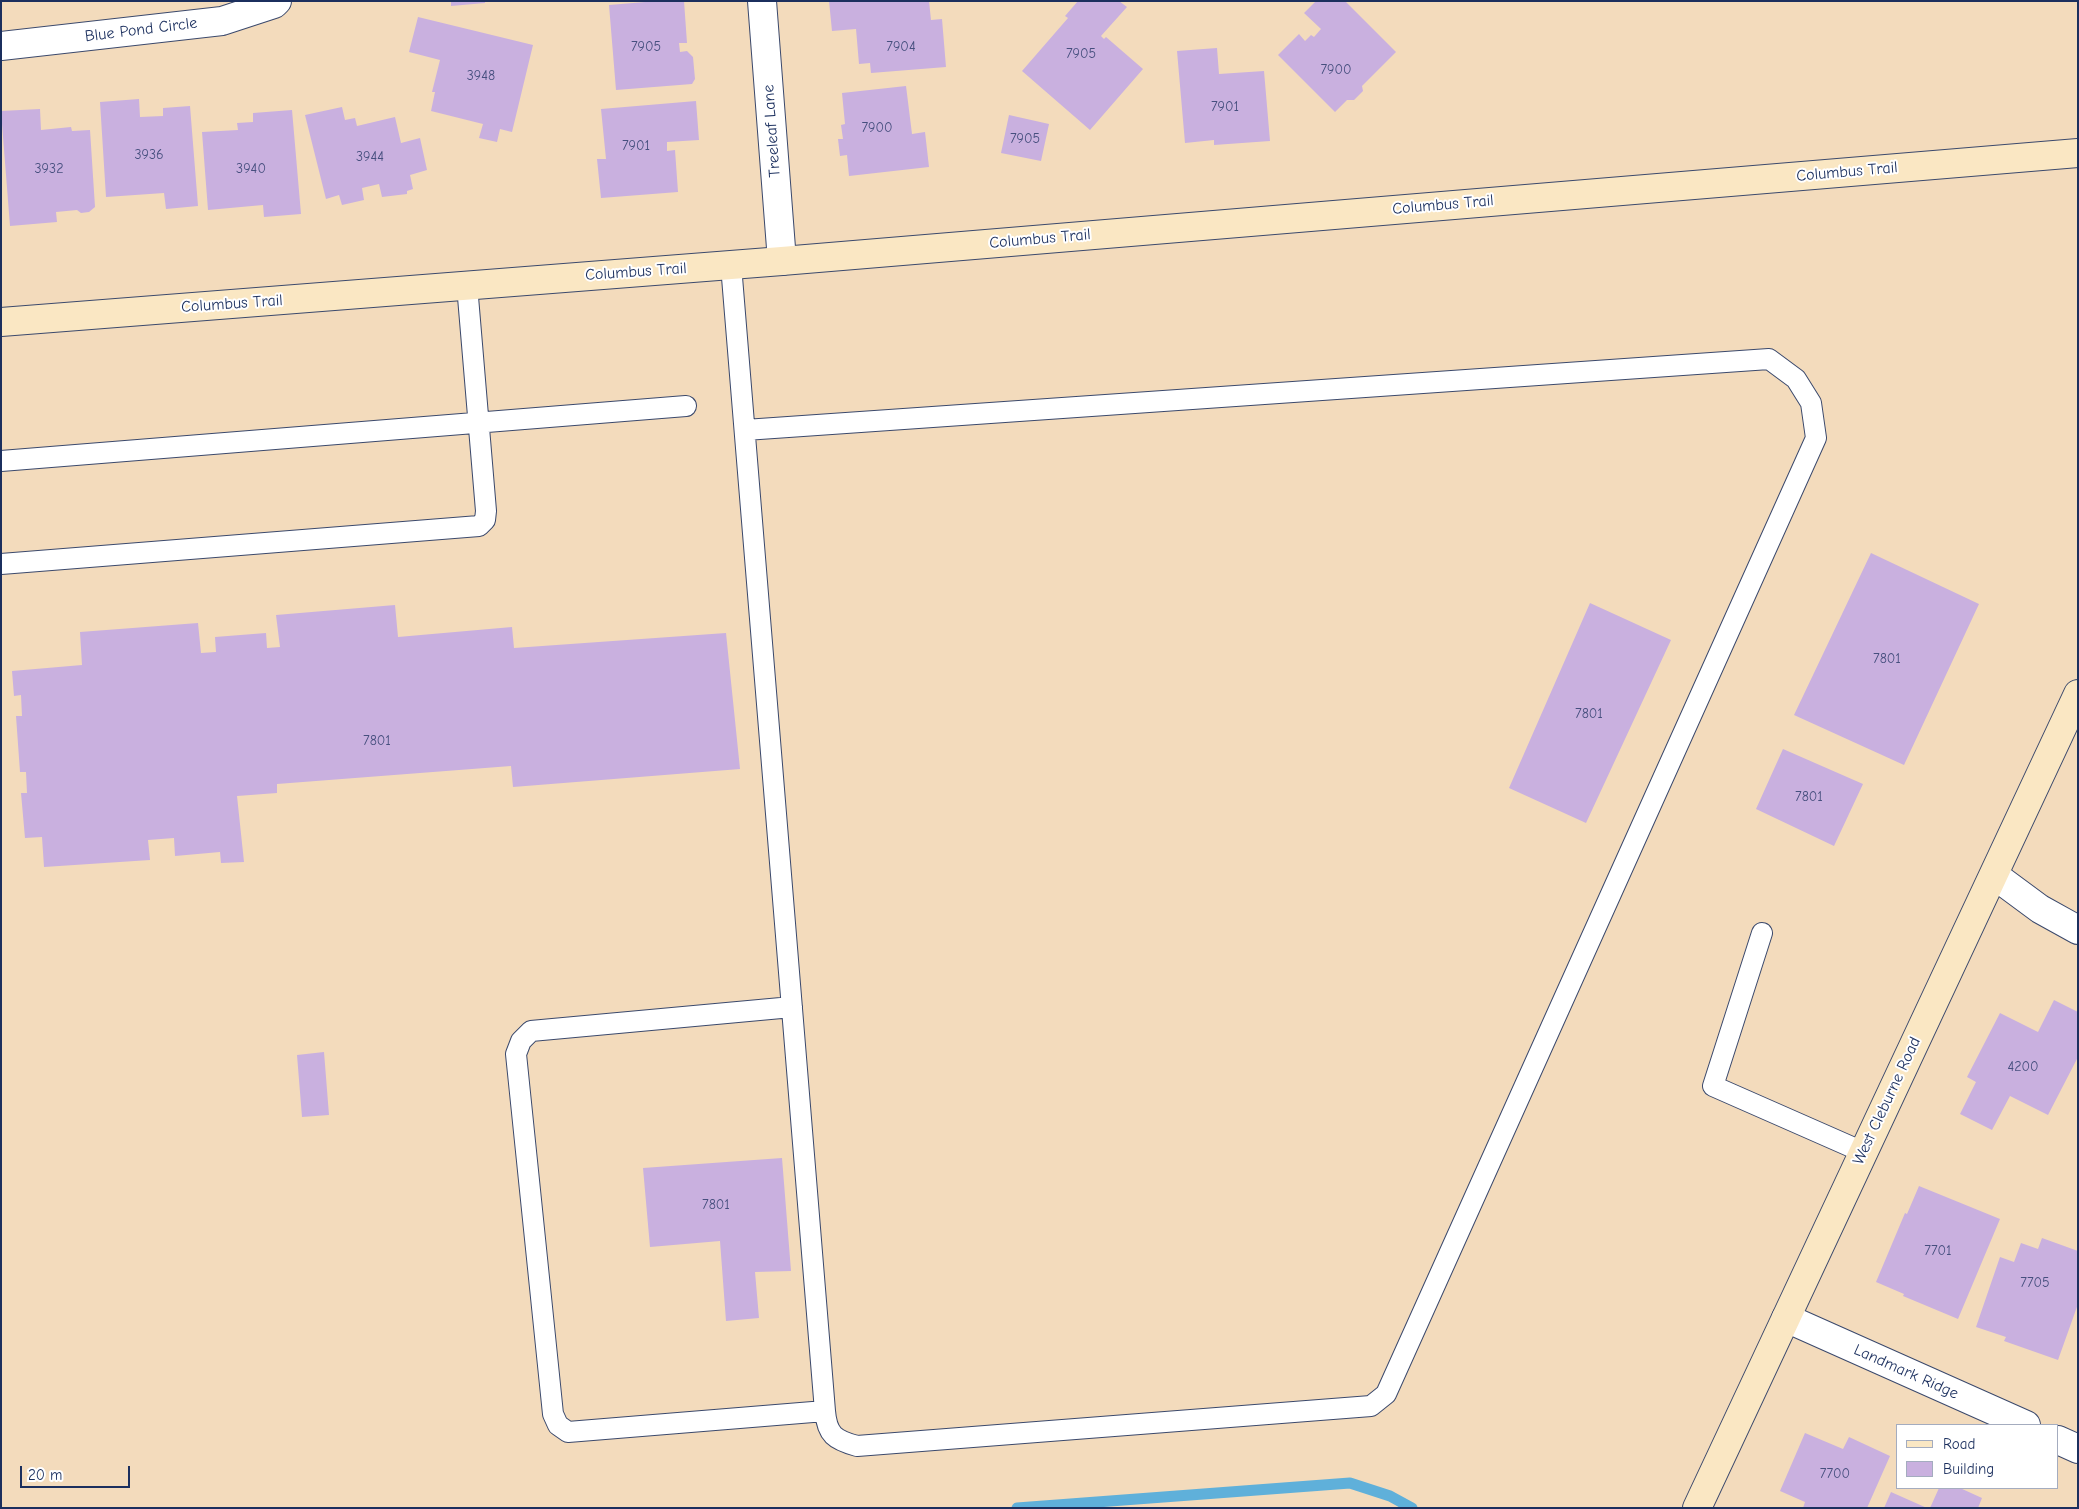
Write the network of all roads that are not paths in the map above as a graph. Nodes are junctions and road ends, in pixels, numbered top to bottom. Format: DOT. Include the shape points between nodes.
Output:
graph roads {
  1 [pos="277,1"];
  2 [pos="762,1"];
  3 [pos="1,46"];
  4 [pos="2078,152"];
  5 [pos="782,261"];
  6 [pos="731,265"];
  7 [pos="467,286"];
  8 [pos="1,322"];
  9 [pos="686,406"];
  10 [pos="478,423"];
  11 [pos="745,430"];
  12 [pos="1,461"];
  13 [pos="1,564"];
  14 [pos="2078,694"];
  15 [pos="1994,875"];
  16 [pos="2078,930"];
  17 [pos="1762,933"];
  18 [pos="792,1007"];
  19 [pos="1863,1152"];
  20 [pos="1786,1318"];
  21 [pos="825,1411"];
  22 [pos="2024,1424"];
  23 [pos="2059,1440"];
  24 [pos="2078,1448"];
  25 [pos="1697,1508"];
  1 -- 3 [label="street, Blue Pond Circle" via="222,21"];
  2 -- 5 [label="street, Treeleaf Lane"];
  4 -- 5 [label="street, Columbus Trail"];
  5 -- 6 [label="street, Columbus Trail"];
  6 -- 7 [label="street, Columbus Trail"];
  6 -- 11 [label="lane"];
  7 -- 8 [label="street, Columbus Trail"];
  7 -- 10 [label="lane"];
  9 -- 10 [label="lane"];
  10 -- 12 [label="lane"];
  10 -- 13 [label="lane" via="486,511 485,520 479,526"];
  11 -- 18 [label="lane"];
  11 -- 21 [label="lane" via="1769,359 1796,379 1811,404 1816,438 1386,1394 1371,1406 857,1446 832,1435 826,1424"];
  14 -- 15 [label="street, West Cleburne Road"];
  15 -- 16 [label="street" via="2040,909"];
  15 -- 19 [label="street, West Cleburne Road"];
  17 -- 19 [label="lane" via="1713,1086"];
  18 -- 21 [label="lane"];
  18 -- 21 [label="lane" via="531,1031 521,1041 516,1054 553,1414 558,1425 568,1432"];
  19 -- 20 [label="street, West Cleburne Road"];
  20 -- 22 [label="street, Landmark Ridge"];
  20 -- 25 [label="street, West Cleburne Road"];
  23 -- 24 [label="street"];
}
